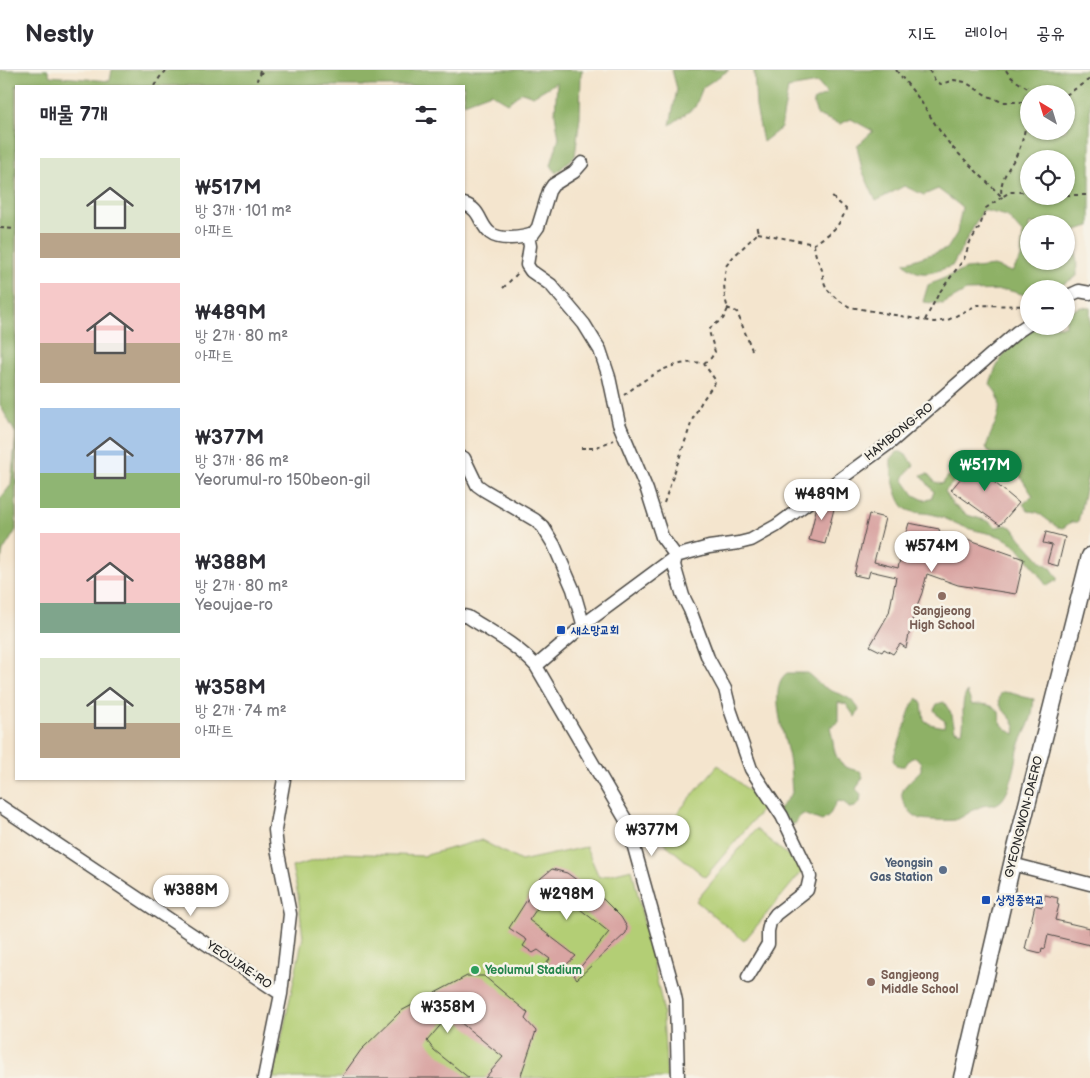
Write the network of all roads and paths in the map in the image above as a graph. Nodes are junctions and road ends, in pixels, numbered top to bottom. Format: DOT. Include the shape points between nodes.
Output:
graph roads {
  1 [pos="167,70"];
  2 [pos="896,70"];
  3 [pos="929,70"];
  4 [pos="1006,70"];
  5 [pos="1090,79"];
  6 [pos="155,85"];
  7 [pos="1024,85"];
  8 [pos="1075,89"];
  9 [pos="1020,103"];
  10 [pos="1022,140"];
  11 [pos="582,163"];
  12 [pos="1020,192"];
  13 [pos="830,195"];
  14 [pos="1075,195"];
  15 [pos="1090,195"];
  16 [pos="1002,197"];
  17 [pos="465,204"];
  18 [pos="756,224"];
  19 [pos="0,228"];
  20 [pos="15,229"];
  21 [pos="758,233"];
  22 [pos="528,236"];
  23 [pos="814,244"];
  24 [pos="527,265"];
  25 [pos="502,288"];
  26 [pos="1075,293"];
  27 [pos="1090,293"];
  28 [pos="1020,306"];
  29 [pos="727,308"];
  30 [pos="925,320"];
  31 [pos="1020,331"];
  32 [pos="752,350"];
  33 [pos="704,364"];
  34 [pos="614,403"];
  35 [pos="624,438"];
  36 [pos="581,448"];
  37 [pos="465,460"];
  38 [pos="655,515"];
  39 [pos="676,556"];
  40 [pos="1090,556"];
  41 [pos="1086,587"];
  42 [pos="465,616"];
  43 [pos="584,627"];
  44 [pos="536,666"];
  45 [pos="284,780"];
  46 [pos="0,806"];
  47 [pos="1012,864"];
  48 [pos="1090,884"];
  49 [pos="748,977"];
  50 [pos="281,994"];
  51 [pos="264,1078"];
  52 [pos="678,1078"];
  53 [pos="962,1078"];
  1 -- 6 [label="path"];
  2 -- 16 [label="path" via="936,127"];
  3 -- 9 [label="path" via="941,84 954,80 964,82 1002,102"];
  4 -- 7 [label="path" via="1015,81"];
  5 -- 8 [label="path"];
  10 -- 16 [label="path" via="1000,188"];
  11 -- 22 [label="street" via="549,191 538,227"];
  12 -- 16 [label="path" via="1010,192"];
  13 -- 23 [label="path" via="846,209 835,230"];
  14 -- 15 [label="path"];
  16 -- 30 [label="path" via="986,208 964,259 939,293"];
  17 -- 22 [label="street" via="478,213 490,232 505,237"];
  18 -- 21 [label="path"];
  19 -- 20 [label="path"];
  21 -- 23 [label="path"];
  21 -- 29 [label="path" via="726,266"];
  22 -- 24 [label="street"];
  23 -- 30 [label="path" via="824,283 838,300 850,306"];
  24 -- 25 [label="path"];
  24 -- 34 [label="street" via="551,285 584,324 600,350 610,377"];
  26 -- 27 [label="street"];
  28 -- 30 [label="path" via="977,305 948,320"];
  29 -- 32 [label="path" via="737,312"];
  29 -- 33 [label="path" via="723,319 709,331 715,352"];
  31 -- 39 [label="street, HAMBONG-RO" via="891,442 776,526 745,542"];
  33 -- 34 [label="path" via="673,365"];
  33 -- 38 [label="path" via="716,381 693,418 666,498"];
  34 -- 35 [label="street"];
  35 -- 36 [label="path" via="607,441 594,448"];
  35 -- 38 [label="street"];
  37 -- 43 [label="street" via="478,485 543,527 573,589"];
  38 -- 39 [label="street" via="662,537"];
  39 -- 43 [label="street, HAMBONG-RO"];
  39 -- 49 [label="street" via="674,565 682,596 725,689 751,769 782,816 810,877 807,890 770,922 768,944"];
  40 -- 41 [label="main road, GYEONGWON-DAERO"];
  41 -- 47 [label="main road, GYEONGWON-DAERO"];
  42 -- 44 [label="street" via="525,654"];
  43 -- 44 [label="street, HAMBONG-RO"];
  44 -- 52 [label="street" via="631,832 676,1001"];
  45 -- 50 [label="street" via="275,830 290,914"];
  46 -- 50 [label="street, YEOUJAE-RO"];
  47 -- 48 [label="street"];
  47 -- 53 [label="main road, GYEONGWON-DAERO"];
  50 -- 51 [label="street, YEOUJAE-RO"];
}
